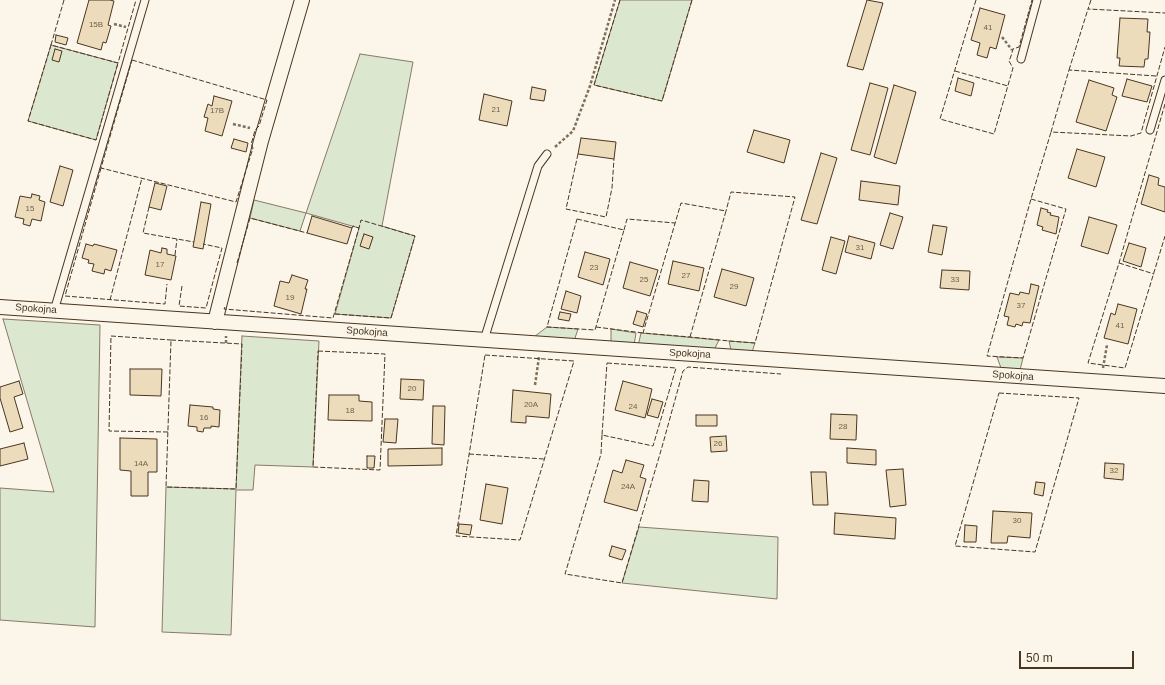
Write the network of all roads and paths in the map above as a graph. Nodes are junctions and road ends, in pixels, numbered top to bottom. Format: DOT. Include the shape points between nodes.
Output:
graph roads {
  1 [pos="145,0"];
  2 [pos="302,0"];
  3 [pos="615,0"];
  4 [pos="1037,0"];
  5 [pos="1002,37"];
  6 [pos="1022,56"];
  7 [pos="1165,80"];
  8 [pos="1150,130"];
  9 [pos="547,154"];
  10 [pos="0,307"];
  11 [pos="54,311"];
  12 [pos="215,322"];
  13 [pos="484,340"];
  14 [pos="540,344"];
  15 [pos="1108,345"];
  16 [pos="1100,382"];
  17 [pos="535,385"];
  18 [pos="1165,386"];
  1 -- 11 [label="lane"];
  2 -- 12 [label="street"];
  3 -- 9 [label="path" via="590,86 573,131"];
  4 -- 6 [label="lane"];
  5 -- 6 [label="path" via="1012,50"];
  7 -- 8 [label="lane"];
  9 -- 13 [label="lane" via="538,166"];
  10 -- 11 [label="street, Spokojna"];
  11 -- 12 [label="street, Spokojna"];
  12 -- 13 [label="street, Spokojna"];
  13 -- 14 [label="street, Spokojna"];
  14 -- 16 [label="street, Spokojna"];
  14 -- 17 [label="path"];
  15 -- 16 [label="path"];
  16 -- 18 [label="street, Spokojna"];
}
